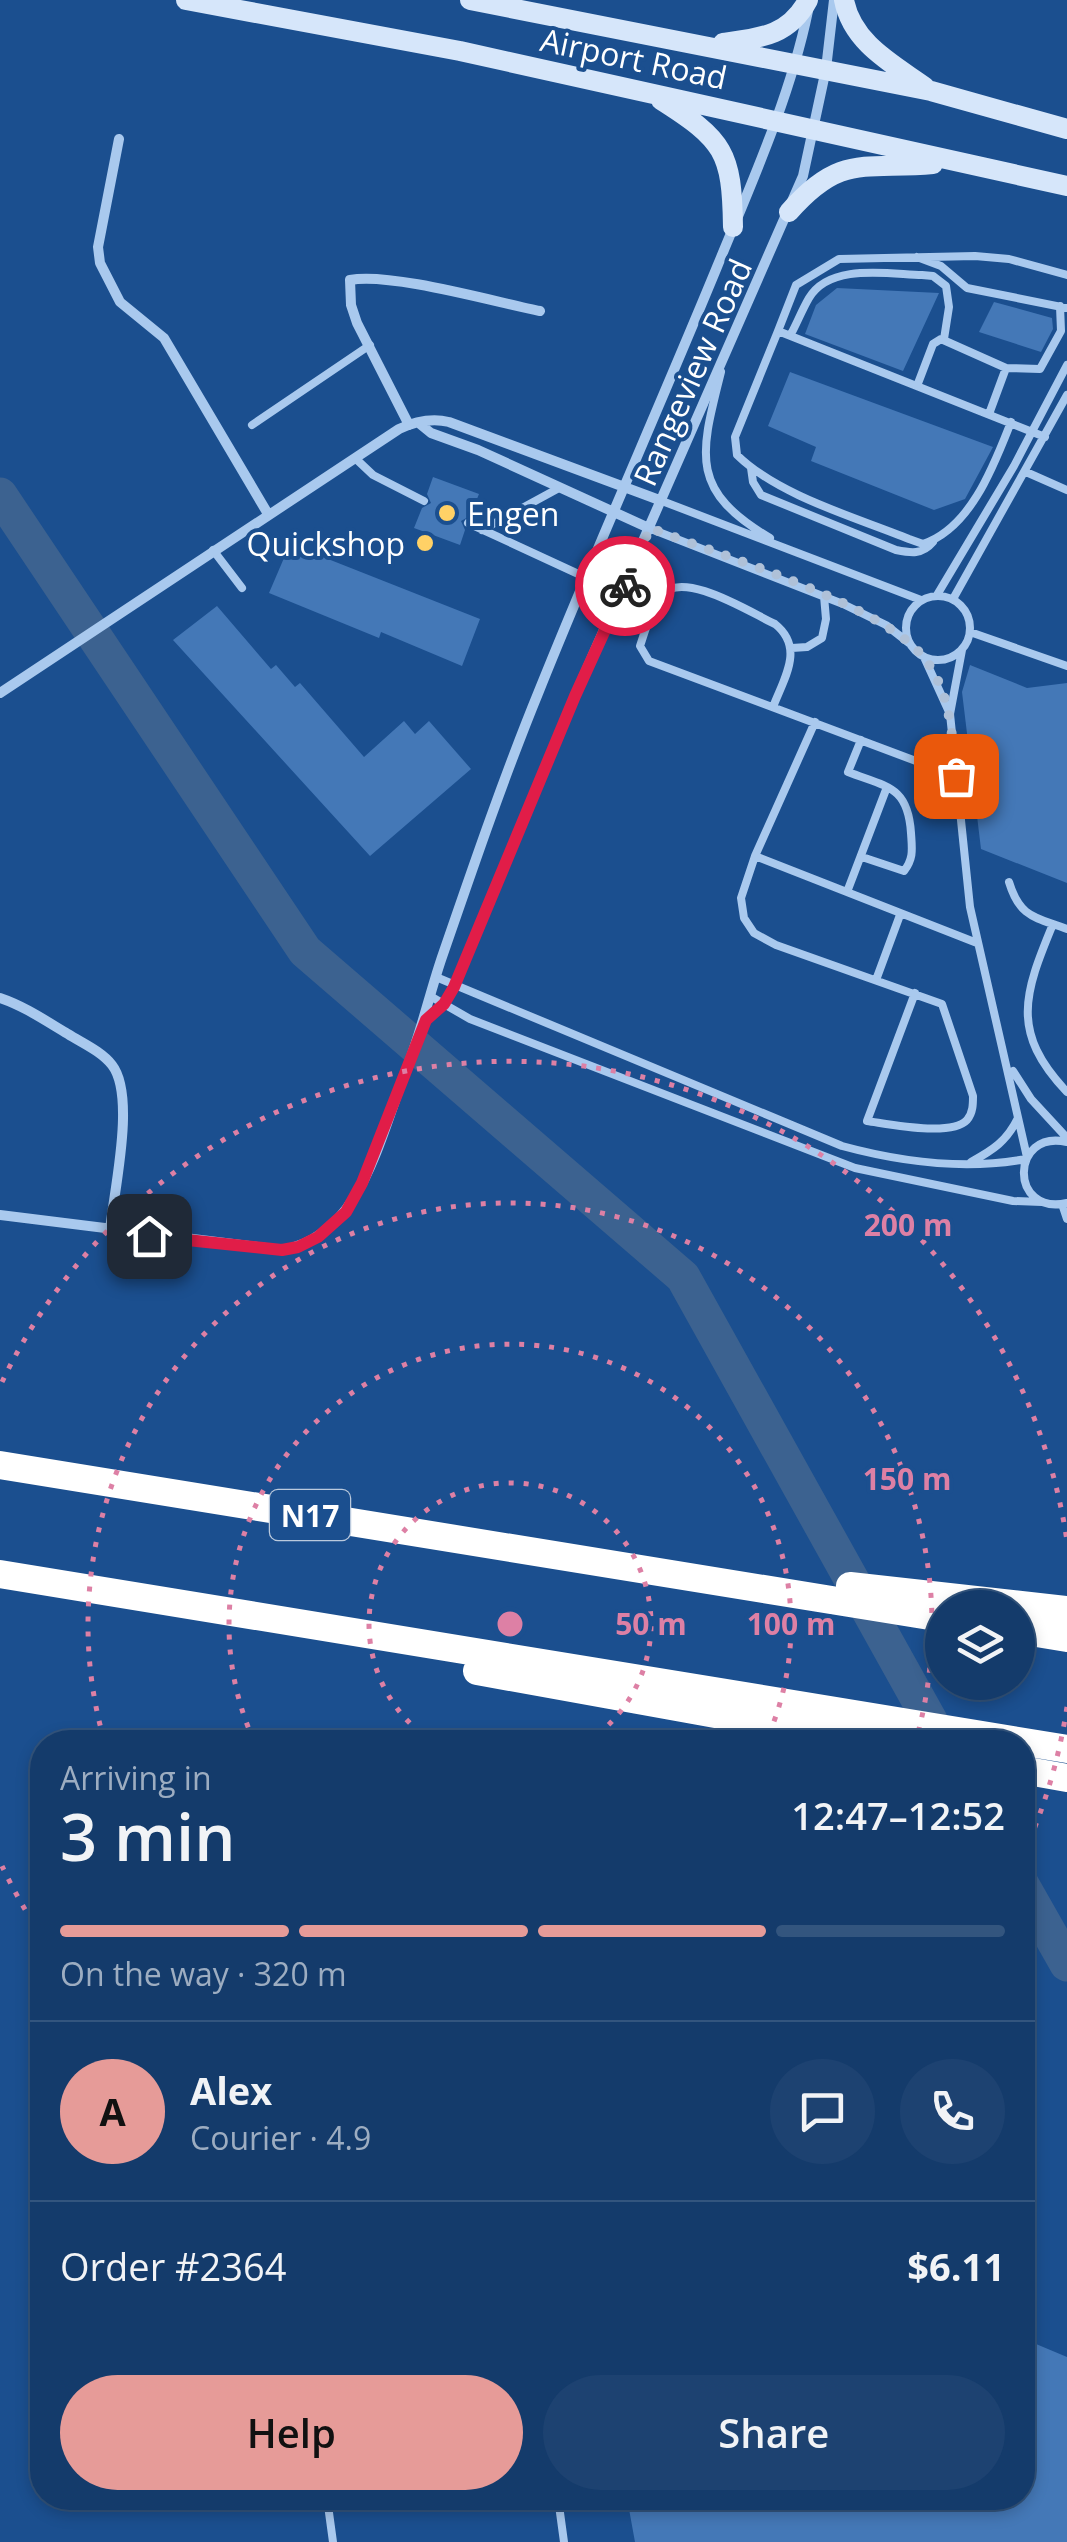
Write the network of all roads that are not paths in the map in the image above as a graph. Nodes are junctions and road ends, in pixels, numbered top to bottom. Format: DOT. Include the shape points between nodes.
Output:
graph roads {
  1 [pos="186,0"];
  2 [pos="470,0"];
  3 [pos="809,0"];
  4 [pos="834,0"];
  5 [pos="844,0"];
  6 [pos="706,45"];
  7 [pos="793,62"];
  8 [pos="826,69"];
  9 [pos="646,90"];
  10 [pos="931,91"];
  11 [pos="774,120"];
  12 [pos="1067,128"];
  13 [pos="815,129"];
  14 [pos="119,139"];
  15 [pos="965,162"];
  16 [pos="1067,186"];
  17 [pos="789,212"];
  18 [pos="733,227"];
  19 [pos="913,255"];
  20 [pos="830,263"];
  21 [pos="846,274"];
  22 [pos="1067,275"];
  23 [pos="1063,307"];
  24 [pos="540,311"];
  25 [pos="778,331"];
  26 [pos="791,334"];
  27 [pos="944,340"];
  28 [pos="370,345"];
  29 [pos="724,358"];
  30 [pos="1067,365"];
  31 [pos="1006,368"];
  32 [pos="917,386"];
  33 [pos="1067,395"];
  34 [pos="989,414"];
  35 [pos="1012,422"];
  36 [pos="414,424"];
  37 [pos="252,425"];
  38 [pos="1031,431"];
  39 [pos="1045,437"];
  40 [pos="355,458"];
  41 [pos="750,468"];
  42 [pos="1026,472"];
  43 [pos="560,488"];
  44 [pos="625,488"];
  45 [pos="1067,490"];
  46 [pos="424,501"];
  47 [pos="662,502"];
  48 [pos="268,514"];
  49 [pos="614,514"];
  50 [pos="468,523"];
  51 [pos="650,528"];
  52 [pos="482,530"];
  53 [pos="934,540"];
  54 [pos="788,549"];
  55 [pos="213,550"];
  56 [pos="587,578"];
  57 [pos="242,588"];
  58 [pos="937,595"];
  59 [pos="824,596"];
  60 [pos="953,599"];
  61 [pos="921,600"];
  62 [pos="970,632"];
  63 [pos="909,643"];
  64 [pos="792,648"];
  65 [pos="962,650"];
  66 [pos="924,657"];
  67 [pos="1067,666"];
  68 [pos="0,694"];
  69 [pos="773,707"];
  70 [pos="950,714"];
  71 [pos="815,722"];
  72 [pos="861,740"];
  73 [pos="956,776"];
  74 [pos="887,787"];
  75 [pos="755,856"];
  76 [pos="862,857"];
  77 [pos="1009,882"];
  78 [pos="847,892"];
  79 [pos="900,915"];
  80 [pos="1053,924"];
  81 [pos="1067,929"];
  82 [pos="976,943"];
  83 [pos="436,977"];
  84 [pos="876,980"];
  85 [pos="454,987"];
  86 [pos="915,993"];
  87 [pos="430,996"];
  88 [pos="0,998"];
  89 [pos="444,1004"];
  90 [pos="426,1020"];
  91 [pos="1008,1064"];
  92 [pos="1067,1092"];
  93 [pos="1018,1117"];
  94 [pos="1067,1140"];
  95 [pos="1026,1158"];
  96 [pos="967,1164"];
  97 [pos="1042,1202"];
  98 [pos="1064,1203"];
  99 [pos="0,1215"];
  100 [pos="1067,1219"];
  101 [pos="110,1230"];
  102 [pos="0,1465"];
  103 [pos="0,1574"];
  104 [pos="0,1583"];
  105 [pos="841,1594"];
  106 [pos="1067,1610"];
  107 [pos="925,1615"];
  108 [pos="1035,1633"];
  109 [pos="1067,1638"];
  110 [pos="804,1730"];
  111 [pos="954,1730"];
  112 [pos="1035,1744"];
  113 [pos="1067,1749"];
  114 [pos="1035,1772"];
  115 [pos="1067,1778"];
  116 [pos="329,2510"];
  117 [pos="560,2510"];
  118 [pos="333,2542"];
  119 [pos="564,2542"];
  1 -- 9 [label="main road, Airport Road"];
  2 -- 6 [label="main road, Airport Road"];
  3 -- 6 [label="main road" via="775,34"];
  3 -- 7 [label="street, Rangeview Road"];
  4 -- 8 [label="street, Rangeview Road"];
  5 -- 10 [label="main road" via="869,46"];
  6 -- 7 [label="main road, Airport Road"];
  7 -- 8 [label="main road, Airport Road"];
  7 -- 11 [label="street, Rangeview Road"];
  8 -- 10 [label="main road, Airport Road"];
  8 -- 13 [label="street, Rangeview Road"];
  9 -- 11 [label="main road, Airport Road"];
  9 -- 18 [label="main road" via="721,150 731,171"];
  10 -- 12 [label="main road, Airport Road"];
  11 -- 13 [label="main road, Airport Road"];
  11 -- 18 [label="street, Rangeview Road"];
  13 -- 15 [label="main road, Airport Road"];
  13 -- 17 [label="street, Rangeview Road"];
  14 -- 48 [label="street" via="100,263 120,302 158,331 174,354"];
  15 -- 16 [label="main road, Airport Road"];
  15 -- 17 [label="main road" via="844,169"];
  17 -- 29 [label="street, Rangeview Road"];
  18 -- 44 [label="street, Rangeview Road"];
  19 -- 20 [label="lane"];
  19 -- 22 [label="lane" via="1010,259"];
  19 -- 23 [label="lane" via="941,266 967,288"];
  20 -- 21 [label="lane"];
  20 -- 25 [label="lane" via="796,285"];
  21 -- 26 [label="lane" via="810,296"];
  21 -- 27 [label="lane" via="938,278 948,294"];
  23 -- 31 [label="lane" via="1062,331 1040,369"];
  24 -- 28 [label="street" via="363,278 348,282 354,316"];
  25 -- 26 [label="lane"];
  25 -- 41 [label="lane" via="736,437 737,455"];
  26 -- 32 [label="lane"];
  27 -- 31 [label="lane"];
  27 -- 32 [label="lane" via="933,344"];
  28 -- 36 [label="street"];
  28 -- 37 [label="lane"];
  29 -- 47 [label="street, Rangeview Road"];
  29 -- 54 [label="lane" via="706,428 713,490 742,522"];
  30 -- 38 [label="lane"];
  31 -- 34 [label="lane"];
  32 -- 34 [label="lane"];
  33 -- 39 [label="lane"];
  34 -- 35 [label="lane"];
  35 -- 38 [label="lane"];
  35 -- 53 [label="lane" via="984,484 949,532"];
  36 -- 40 [label="street"];
  36 -- 43 [label="street"];
  36 -- 44 [label="street" via="449,422"];
  38 -- 39 [label="lane"];
  38 -- 58 [label="lane"];
  39 -- 42 [label="lane"];
  40 -- 46 [label="lane"];
  40 -- 48 [label="street"];
  41 -- 53 [label="lane" via="909,540"];
  41 -- 53 [label="lane" via="761,495 896,550 927,550"];
  42 -- 45 [label="lane"];
  42 -- 60 [label="lane"];
  43 -- 49 [label="street"];
  43 -- 52 [label="lane"];
  44 -- 47 [label="street"];
  44 -- 49 [label="street, Rangeview Road"];
  47 -- 51 [label="street, Rangeview Road"];
  47 -- 54 [label="lane"];
  48 -- 55 [label="street"];
  49 -- 51 [label="street"];
  49 -- 56 [label="street, Rangeview Road"];
  50 -- 52 [label="lane"];
  51 -- 59 [label="lane"];
  51 -- 85 [label="street, Rangeview Road"];
  52 -- 56 [label="lane"];
  54 -- 61 [label="lane"];
  55 -- 57 [label="lane"];
  55 -- 68 [label="street"];
  56 -- 83 [label="street, Rangeview Road" via="538,692"];
  58 -- 60 [label="lane"];
  58 -- 61 [label="lane"];
  59 -- 63 [label="lane"];
  59 -- 64 [label="lane" via="822,638"];
  60 -- 62 [label="lane" via="967,613"];
  61 -- 63 [label="lane" via="908,614"];
  62 -- 65 [label="lane"];
  62 -- 67 [label="lane"];
  63 -- 66 [label="lane"];
  64 -- 69 [label="lane"];
  64 -- 69 [label="lane" via="775,624 688,585 661,596 641,643 649,661"];
  65 -- 66 [label="lane" via="944,660"];
  65 -- 70 [label="lane"];
  66 -- 70 [label="lane"];
  69 -- 71 [label="lane"];
  70 -- 73 [label="lane"];
  71 -- 72 [label="lane"];
  71 -- 75 [label="lane"];
  72 -- 73 [label="lane"];
  72 -- 74 [label="lane" via="848,772"];
  73 -- 82 [label="lane"];
  74 -- 76 [label="lane"];
  74 -- 76 [label="lane" via="909,808 913,857 904,872"];
  75 -- 78 [label="lane"];
  75 -- 84 [label="lane" via="741,904 754,934"];
  76 -- 78 [label="lane"];
  77 -- 80 [label="lane" via="1025,914"];
  78 -- 79 [label="lane"];
  79 -- 82 [label="lane"];
  79 -- 84 [label="lane"];
  80 -- 81 [label="lane"];
  80 -- 92 [label="lane" via="1025,1002 1026,1028 1044,1066"];
  82 -- 91 [label="lane"];
  83 -- 85 [label="lane"];
  83 -- 87 [label="street, Rangeview Road"];
  84 -- 86 [label="lane"];
  85 -- 89 [label="street, Rangeview Road"];
  85 -- 96 [label="lane" via="842,1146"];
  86 -- 86 [label="lane" via="867,1121 958,1126 972,1109 967,1078 942,1004"];
  87 -- 89 [label="lane"];
  87 -- 90 [label="street, Rangeview Road"];
  88 -- 101 [label="street" via="92,1049 121,1082"];
  89 -- 90 [label="street, Rangeview Road"];
  89 -- 97 [label="lane" via="854,1168"];
  90 -- 101 [label="street, Rangeview Road" via="354,1198 318,1237 298,1247 263,1250"];
  91 -- 93 [label="lane"];
  91 -- 94 [label="lane"];
  93 -- 95 [label="lane"];
  93 -- 96 [label="lane" via="1010,1136"];
  94 -- 95 [label="lane" via="1046,1141"];
  95 -- 96 [label="lane"];
  95 -- 97 [label="lane" via="1027,1188"];
  97 -- 98 [label="lane"];
  98 -- 100 [label="lane"];
  99 -- 101 [label="street"];
  102 -- 105 [label="highway, N17" via="619,1566"];
  103 -- 111 [label="highway"];
  104 -- 110 [label="highway"];
  105 -- 106 [label="highway" via="893,1590"];
  105 -- 107 [label="highway, N17"];
  108 -- 109 [label="highway"];
  112 -- 113 [label="highway"];
  114 -- 115 [label="highway"];
  116 -- 118 [label="lane"];
  117 -- 119 [label="lane"];
}
